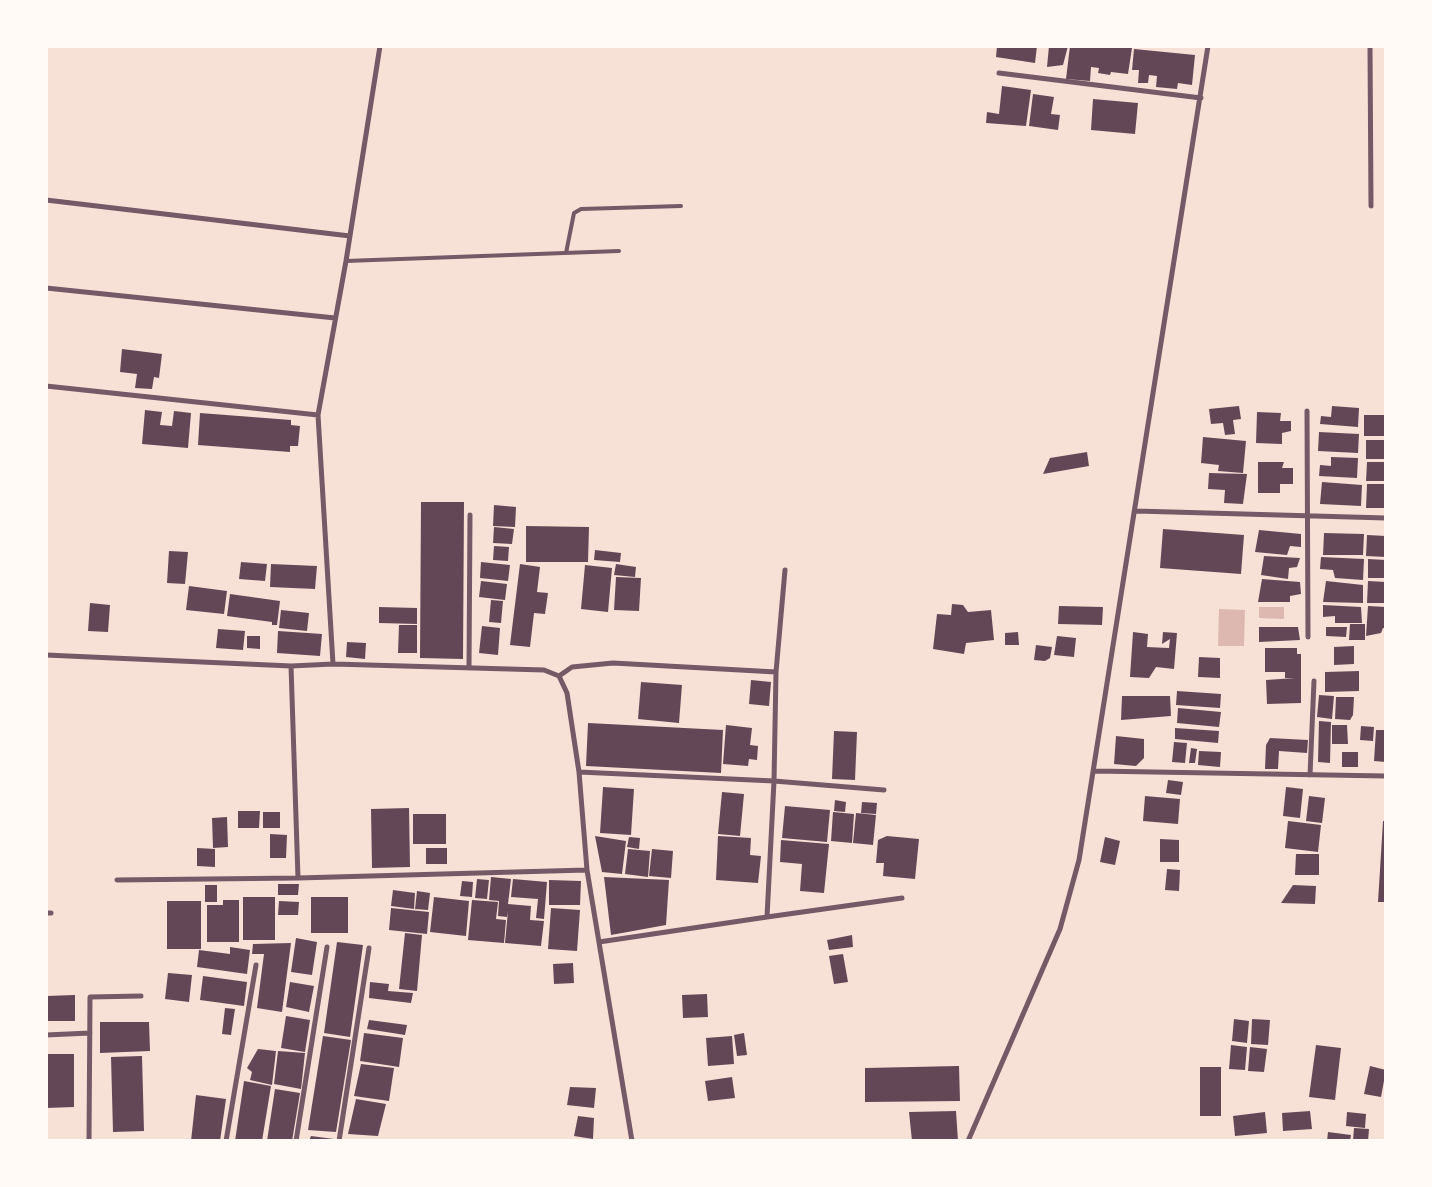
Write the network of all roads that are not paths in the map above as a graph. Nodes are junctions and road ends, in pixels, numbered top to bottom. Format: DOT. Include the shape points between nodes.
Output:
graph roads {
  1 [pos="380,46"];
  2 [pos="1208,46"];
  3 [pos="1213,46"];
  4 [pos="1370,46"];
  5 [pos="999,73"];
  6 [pos="1201,98"];
  7 [pos="46,200"];
  8 [pos="681,206"];
  9 [pos="1371,206"];
  10 [pos="350,236"];
  11 [pos="619,251"];
  12 [pos="566,253"];
  13 [pos="346,261"];
  14 [pos="46,288"];
  15 [pos="335,318"];
  16 [pos="46,386"];
  17 [pos="1307,411"];
  18 [pos="318,415"];
  19 [pos="1136,511"];
  20 [pos="470,515"];
  21 [pos="1308,516"];
  22 [pos="1386,518"];
  23 [pos="785,570"];
  24 [pos="1308,637"];
  25 [pos="46,655"];
  26 [pos="333,664"];
  27 [pos="291,666"];
  28 [pos="469,667"];
  29 [pos="776,672"];
  30 [pos="559,676"];
  31 [pos="1314,681"];
  32 [pos="1095,771"];
  33 [pos="579,772"];
  34 [pos="1310,775"];
  35 [pos="1386,776"];
  36 [pos="774,781"];
  37 [pos="884,790"];
  38 [pos="587,870"];
  39 [pos="298,878"];
  40 [pos="117,880"];
  41 [pos="902,898"];
  42 [pos="767,917"];
  43 [pos="598,942"];
  44 [pos="327,947"];
  45 [pos="369,948"];
  46 [pos="256,965"];
  47 [pos="141,996"];
  48 [pos="90,1033"];
  49 [pos="46,1035"];
  50 [pos="89,1141"];
  51 [pos="226,1141"];
  52 [pos="296,1141"];
  53 [pos="340,1141"];
  54 [pos="632,1141"];
  55 [pos="968,1141"];
  1 -- 10 [label="street"];
  2 -- 3 [label="street"];
  2 -- 6 [label="street"];
  4 -- 9 [label="street"];
  5 -- 6 [label="street"];
  6 -- 19 [label="street"];
  7 -- 10 [label="street"];
  8 -- 12 [label="lane" via="581,210 574,213"];
  10 -- 13 [label="street"];
  11 -- 12 [label="lane"];
  12 -- 13 [label="lane"];
  13 -- 15 [label="street"];
  14 -- 15 [label="street"];
  15 -- 18 [label="street"];
  16 -- 18 [label="street"];
  17 -- 21 [label="street"];
  18 -- 26 [label="street"];
  19 -- 21 [label="street"];
  19 -- 32 [label="street"];
  20 -- 28 [label="street"];
  21 -- 22 [label="street"];
  21 -- 24 [label="street"];
  23 -- 29 [label="street"];
  25 -- 27 [label="street"];
  26 -- 27 [label="street"];
  26 -- 28 [label="street"];
  27 -- 39 [label="street"];
  28 -- 30 [label="street" via="544,670"];
  29 -- 30 [label="street" via="613,663 572,667"];
  29 -- 36 [label="street"];
  30 -- 33 [label="street" via="567,693"];
  31 -- 34 [label="street"];
  32 -- 34 [label="street"];
  32 -- 55 [label="street" via="1080,860 1060,929"];
  33 -- 36 [label="street"];
  33 -- 38 [label="street"];
  34 -- 35 [label="street"];
  36 -- 37 [label="street"];
  36 -- 42 [label="street"];
  38 -- 39 [label="street"];
  38 -- 43 [label="street"];
  39 -- 40 [label="street"];
  41 -- 42 [label="street"];
  42 -- 43 [label="street"];
  43 -- 54 [label="street"];
  44 -- 52 [label="street"];
  45 -- 53 [label="street"];
  46 -- 51 [label="street"];
  47 -- 48 [label="street" via="90,997"];
  48 -- 49 [label="street"];
  48 -- 50 [label="street"];
}
